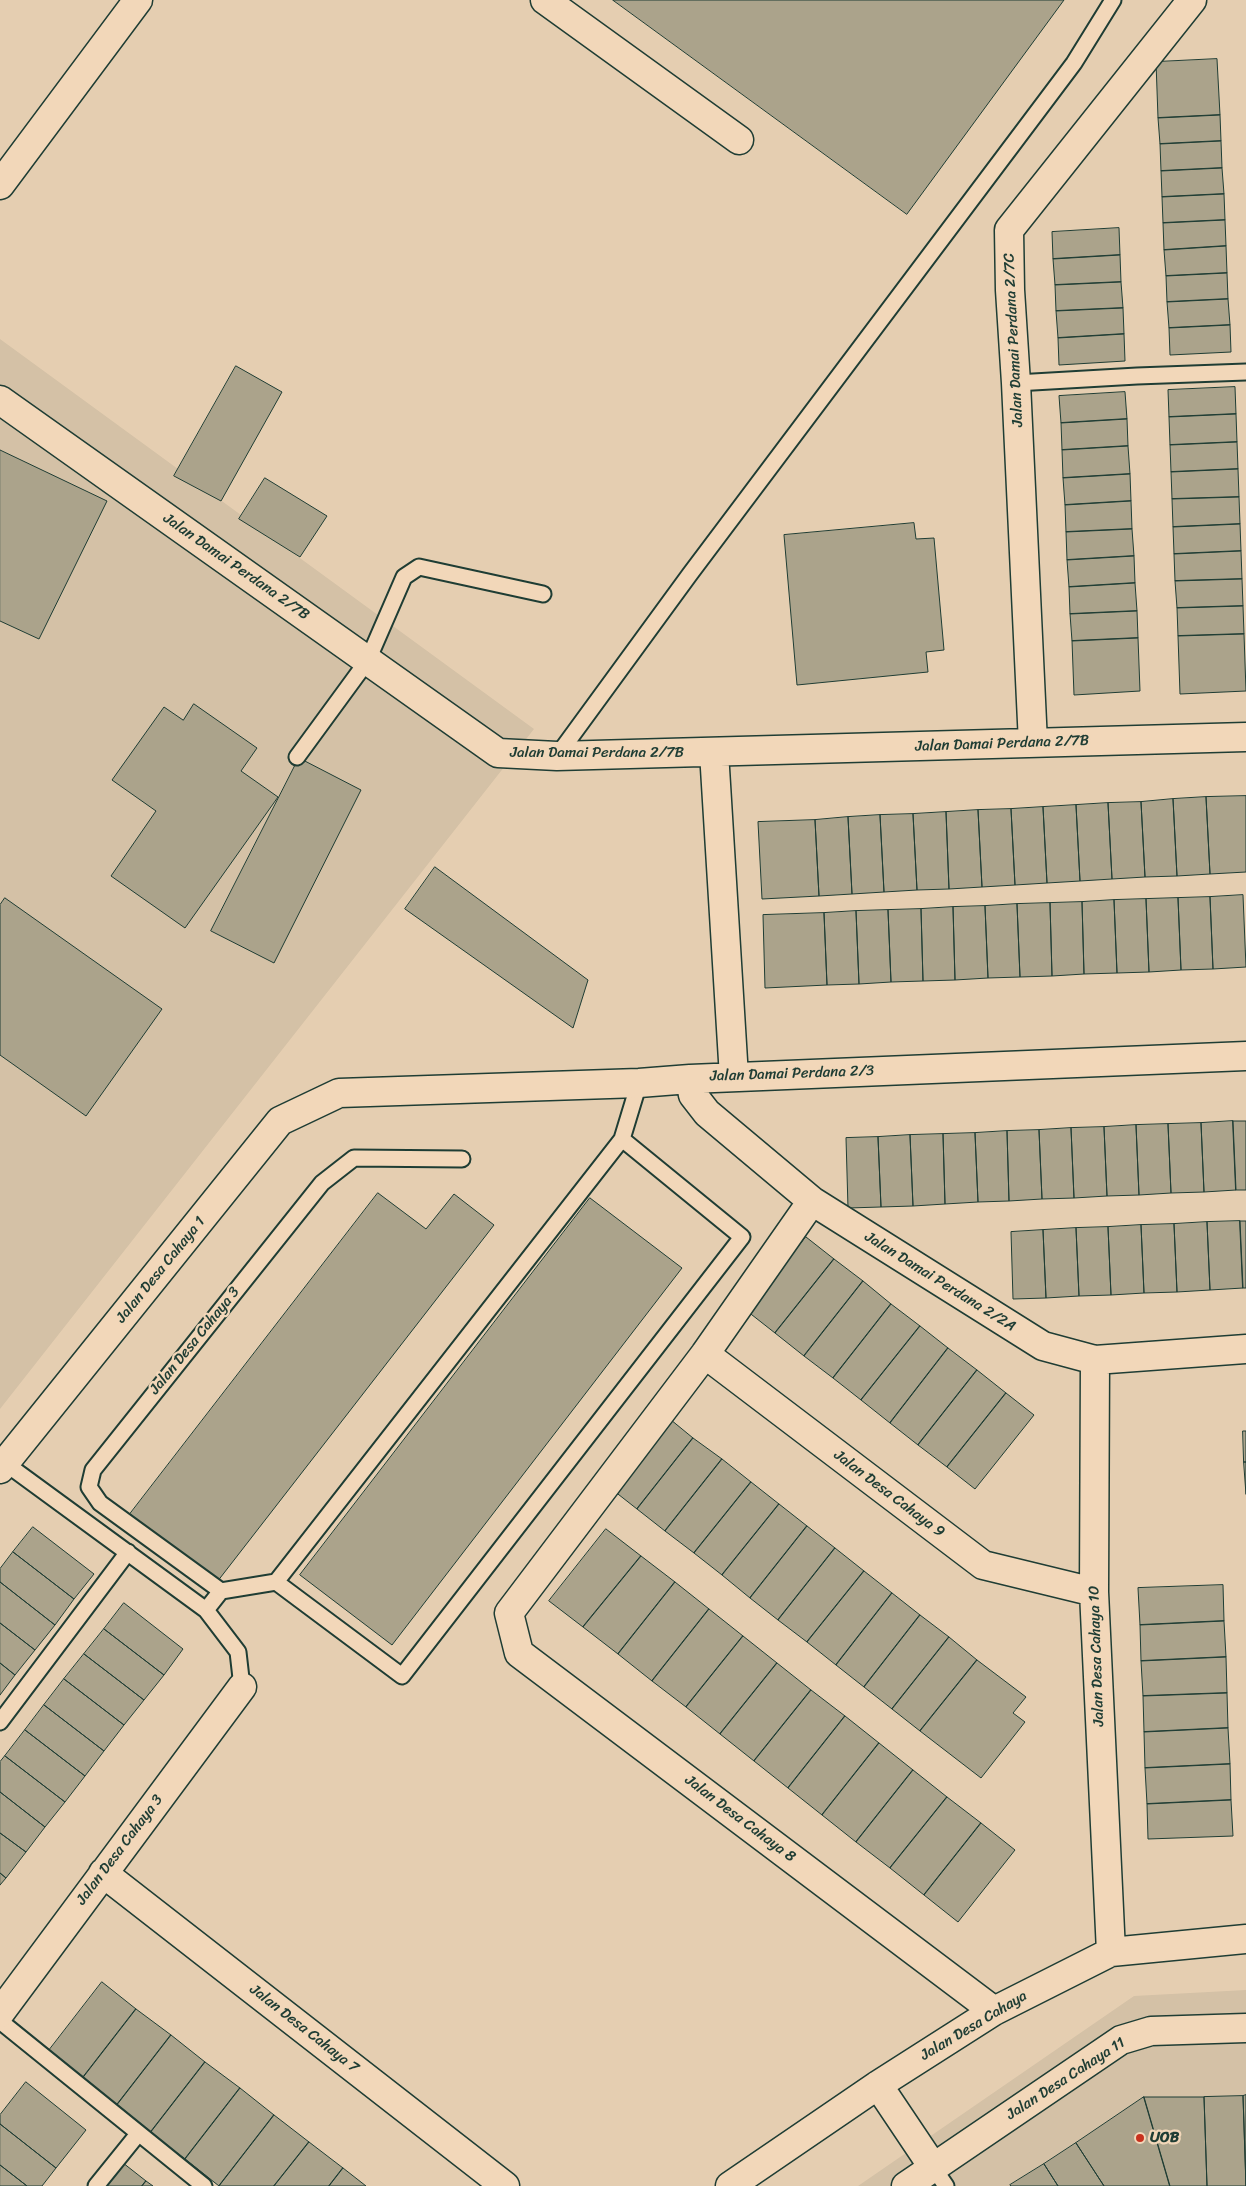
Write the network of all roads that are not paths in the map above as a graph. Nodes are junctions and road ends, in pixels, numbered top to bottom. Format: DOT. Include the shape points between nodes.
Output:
graph roads {
  1 [pos="138,0"];
  2 [pos="545,0"];
  3 [pos="1113,0"];
  4 [pos="1192,0"];
  5 [pos="740,140"];
  6 [pos="0,185"];
  7 [pos="1246,372"];
  8 [pos="1016,383"];
  9 [pos="0,400"];
  10 [pos="543,594"];
  11 [pos="368,660"];
  12 [pos="1246,737"];
  13 [pos="1033,743"];
  14 [pos="714,752"];
  15 [pos="557,756"];
  16 [pos="297,757"];
  17 [pos="1246,1056"];
  18 [pos="734,1077"];
  19 [pos="690,1079"];
  20 [pos="639,1084"];
  21 [pos="339,1093"];
  22 [pos="622,1139"];
  23 [pos="462,1159"];
  24 [pos="812,1201"];
  25 [pos="1246,1348"];
  26 [pos="705,1354"];
  27 [pos="1096,1360"];
  28 [pos="2,1466"];
  29 [pos="128,1552"];
  30 [pos="276,1582"];
  31 [pos="221,1591"];
  32 [pos="1094,1592"];
  33 [pos="206,1610"];
  34 [pos="242,1687"];
  35 [pos="0,1722"];
  36 [pos="103,1873"];
  37 [pos="1246,1939"];
  38 [pos="1111,1952"];
  39 [pos="994,2011"];
  40 [pos="0,2013"];
  41 [pos="0,2021"];
  42 [pos="1246,2028"];
  43 [pos="878,2085"];
  44 [pos="138,2134"];
  45 [pos="940,2177"];
  46 [pos="96,2186"];
  47 [pos="204,2186"];
  48 [pos="505,2186"];
  49 [pos="730,2186"];
  50 [pos="906,2186"];
  1 -- 6 [label="street"];
  2 -- 5 [label="street"];
  3 -- 15 [label="lane" via="1068,71"];
  4 -- 8 [label="street, Jalan Damai Perdana 2/7C" via="1009,230"];
  7 -- 8 [label="lane"];
  8 -- 13 [label="street, Jalan Damai Perdana 2/7C"];
  9 -- 11 [label="street, Jalan Damai Perdana 2/7B"];
  10 -- 11 [label="lane" via="419,567 404,577"];
  11 -- 15 [label="street, Jalan Damai Perdana 2/7B" via="498,753"];
  11 -- 16 [label="lane"];
  12 -- 13 [label="street, Jalan Damai Perdana 2/7B"];
  13 -- 14 [label="street, Jalan Damai Perdana 2/7B"];
  14 -- 15 [label="street, Jalan Damai Perdana 2/7B"];
  14 -- 18 [label="street"];
  17 -- 18 [label="street, Jalan Damai Perdana 2/3"];
  18 -- 19 [label="street, Jalan Damai Perdana 2/3"];
  19 -- 20 [label="street, Jalan Damai Perdana 2/3"];
  19 -- 24 [label="street, Jalan Damai Perdana 2/2A" via="693,1095 708,1113"];
  20 -- 21 [label="street, Jalan Damai Perdana 2/3"];
  20 -- 22 [label="lane"];
  21 -- 28 [label="street, Jalan Desa Cahaya 1" via="280,1121"];
  22 -- 30 [label="lane"];
  22 -- 30 [label="lane" via="742,1237 402,1676"];
  23 -- 31 [label="lane, Jalan Desa Cahaya 3" via="354,1158 322,1183 93,1470 89,1487 100,1503"];
  24 -- 26 [label="street"];
  24 -- 27 [label="street, Jalan Damai Perdana 2/2A" via="1043,1346"];
  25 -- 27 [label="street, Jalan Damai Perdana 2/2A"];
  26 -- 32 [label="street, Jalan Desa Cahaya 9" via="984,1565"];
  26 -- 39 [label="street, Jalan Desa Cahaya 8" via="509,1613 519,1653"];
  27 -- 32 [label="street, Jalan Desa Cahaya 10"];
  28 -- 29 [label="lane"];
  29 -- 33 [label="lane"];
  29 -- 35 [label="lane"];
  30 -- 31 [label="lane"];
  31 -- 33 [label="lane"];
  32 -- 38 [label="street, Jalan Desa Cahaya 10"];
  33 -- 34 [label="lane" via="238,1652"];
  34 -- 36 [label="street, Jalan Desa Cahaya 3"];
  36 -- 40 [label="street, Jalan Desa Cahaya 3"];
  36 -- 48 [label="street, Jalan Desa Cahaya 7"];
  37 -- 38 [label="street, Jalan Desa Cahaya"];
  38 -- 39 [label="street, Jalan Desa Cahaya"];
  39 -- 43 [label="street, Jalan Desa Cahaya"];
  41 -- 44 [label="lane"];
  42 -- 45 [label="street, Jalan Desa Cahaya 11" via="1151,2031 1121,2040"];
  43 -- 45 [label="street"];
  43 -- 49 [label="street, Jalan Desa Cahaya"];
  44 -- 46 [label="lane"];
  44 -- 47 [label="lane"];
  45 -- 50 [label="street, Jalan Desa Cahaya 11"];
}
